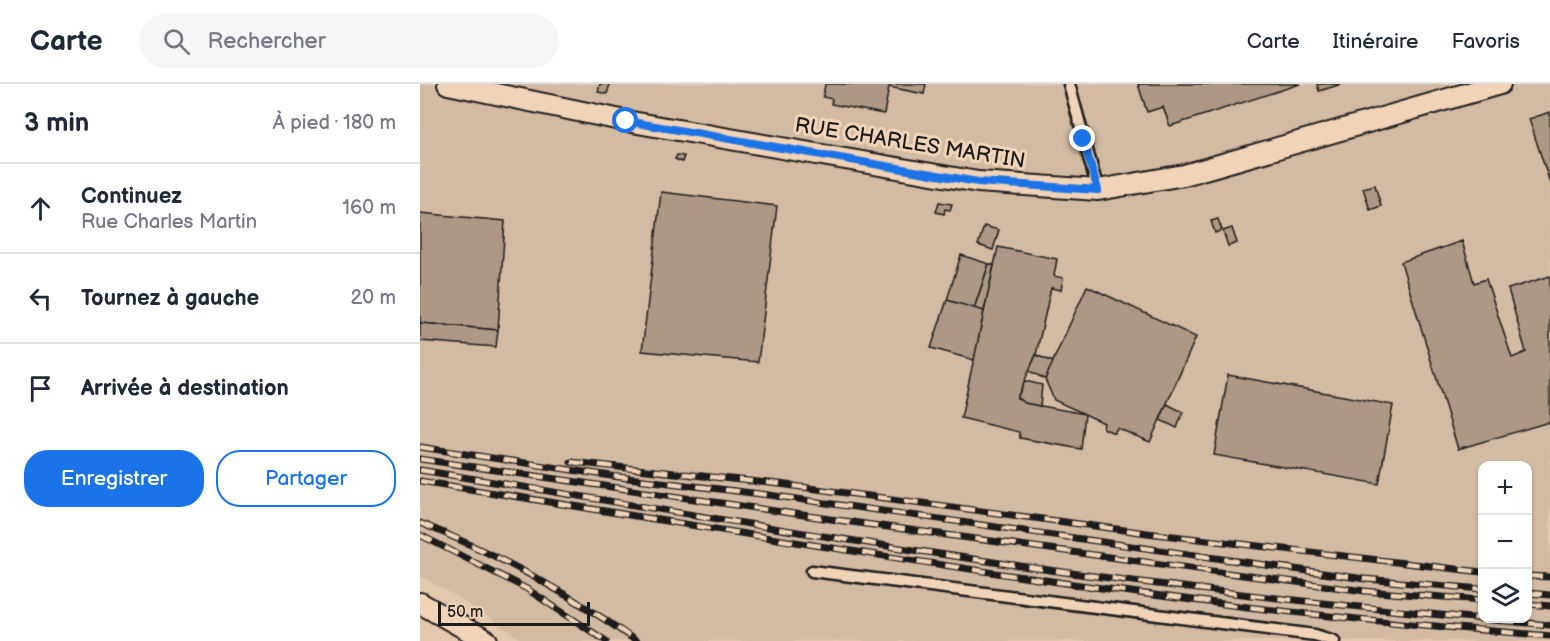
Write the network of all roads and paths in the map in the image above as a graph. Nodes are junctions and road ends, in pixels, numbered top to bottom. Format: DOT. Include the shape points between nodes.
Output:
graph roads {
  1 [pos="448,84"];
  2 [pos="1069,84"];
  3 [pos="1500,84"];
  4 [pos="498,89"];
  5 [pos="1098,190"];
  6 [pos="812,571"];
  7 [pos="420,603"];
  8 [pos="487,641"];
  9 [pos="1334,641"];
  1 -- 4 [label="street, RUE CHARLES MARTIN"];
  2 -- 5 [label="lane"];
  3 -- 5 [label="street, RUE CHARLES MARTIN" via="1184,175"];
  4 -- 5 [label="street, RUE CHARLES MARTIN" via="626,121 978,182"];
  6 -- 9 [label="lane" via="1315,635"];
  7 -- 8 [label="street"];
}
